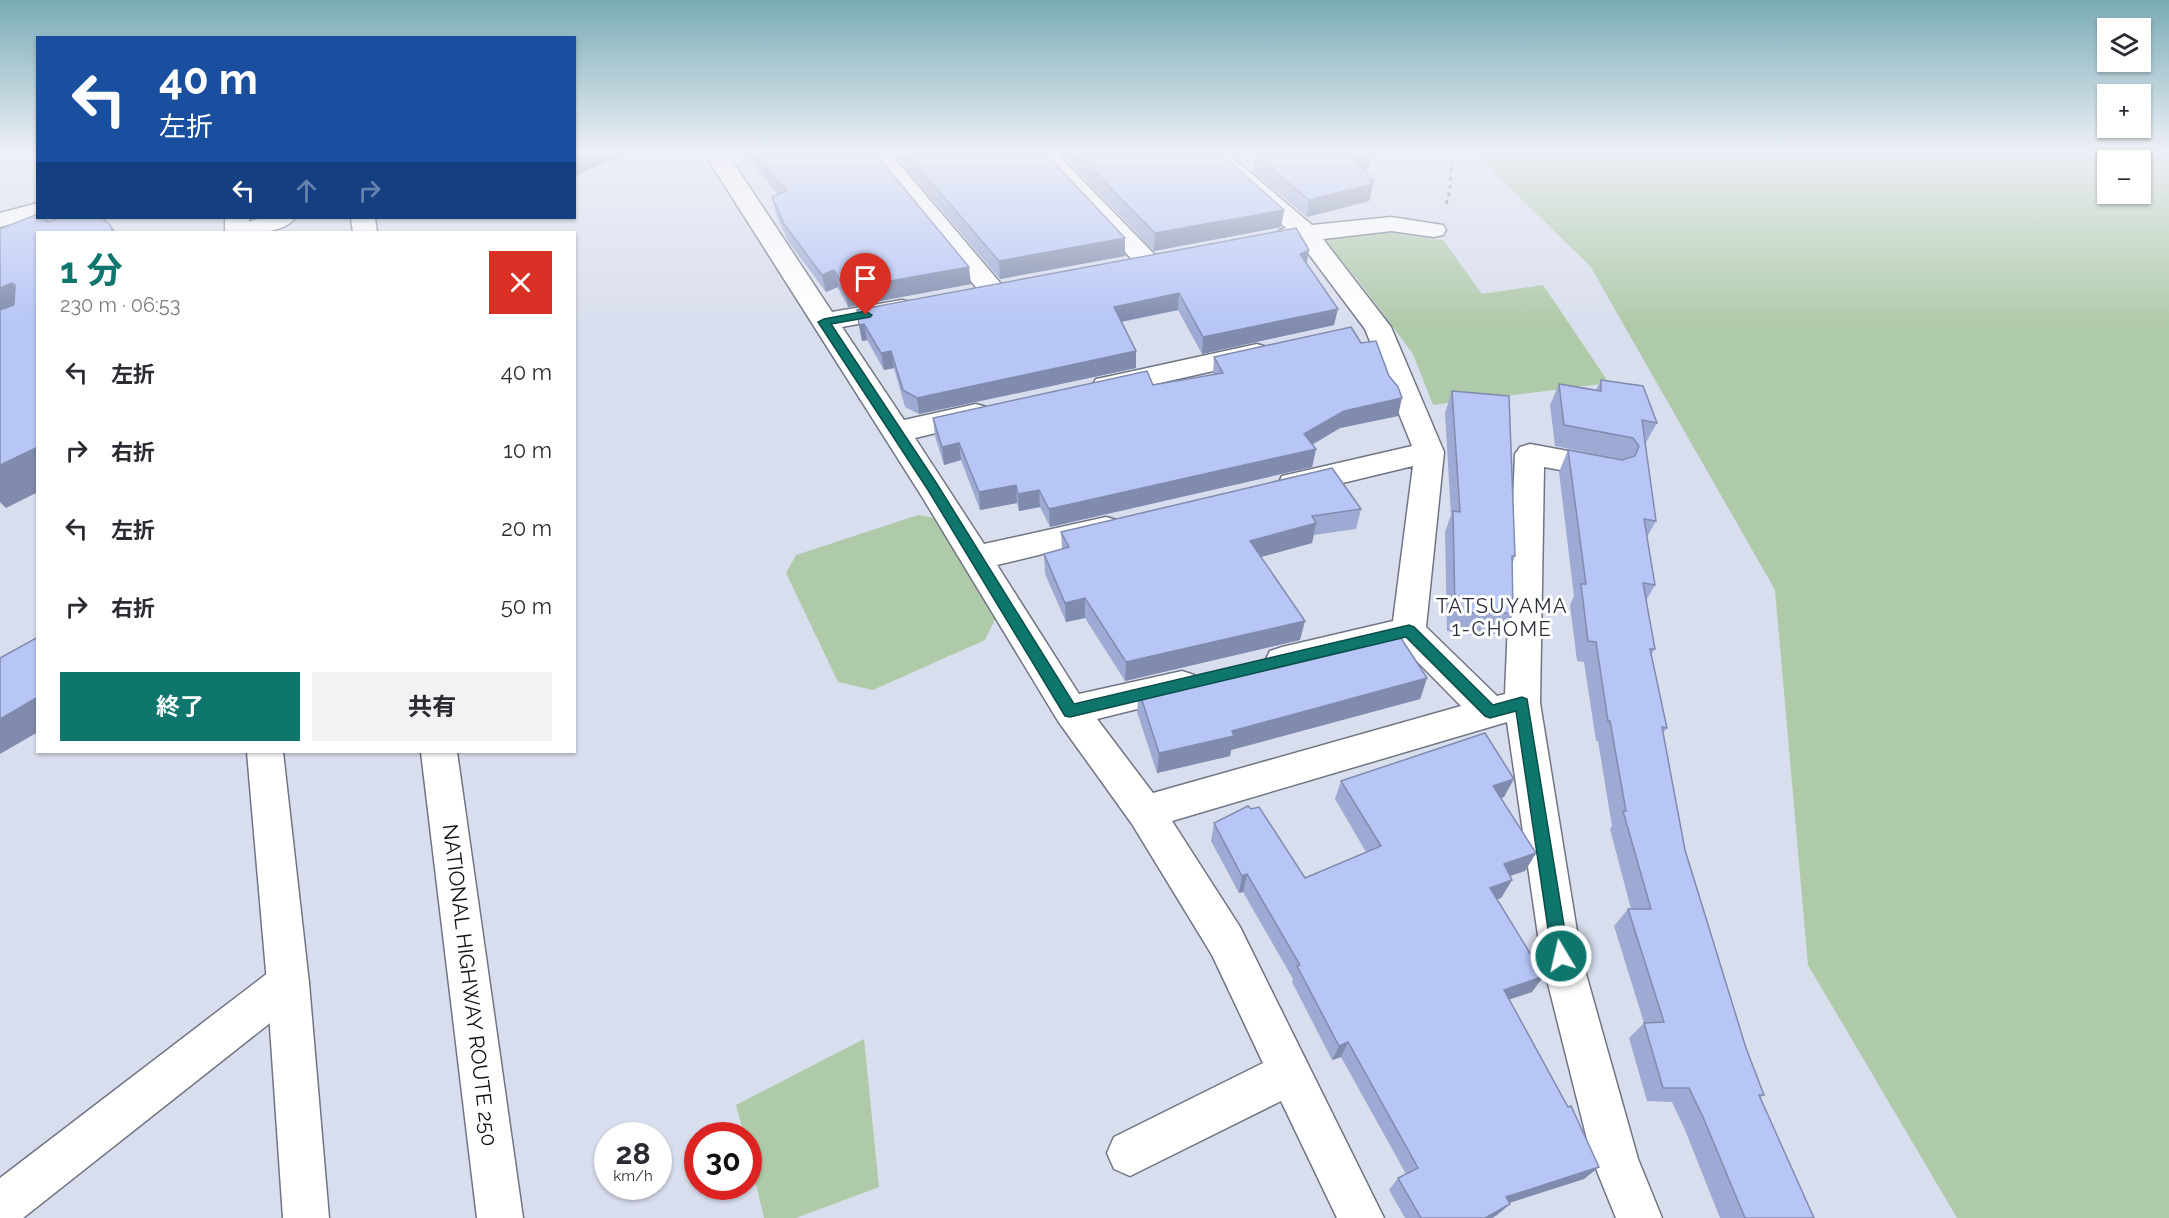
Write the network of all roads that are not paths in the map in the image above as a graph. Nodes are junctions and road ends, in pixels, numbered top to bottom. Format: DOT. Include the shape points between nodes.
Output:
graph roads {
  1 [pos="752,210"];
  2 [pos="925,210"];
  3 [pos="1105,210"];
  4 [pos="1279,210"];
  5 [pos="36,211"];
  6 [pos="280,219"];
  7 [pos="0,220"];
  8 [pos="1434,230"];
  9 [pos="242,231"];
  10 [pos="1305,232"];
  11 [pos="1271,239"];
  12 [pos="1115,268"];
  13 [pos="993,291"];
  14 [pos="925,303"];
  15 [pos="824,322"];
  16 [pos="1286,347"];
  17 [pos="1079,392"];
  18 [pos="999,409"];
  19 [pos="896,432"];
  20 [pos="1429,452"];
  21 [pos="1611,469"];
  22 [pos="1266,490"];
  23 [pos="1139,520"];
  24 [pos="976,558"];
  25 [pos="1409,630"];
  26 [pos="1251,668"];
  27 [pos="1217,676"];
  28 [pos="1506,708"];
  29 [pos="1070,711"];
  30 [pos="265,753"];
  31 [pos="439,753"];
  32 [pos="1145,812"];
  33 [pos="288,983"];
  34 [pos="1290,1073"];
  35 [pos="1130,1153"];
  36 [pos="0,1207"];
  37 [pos="1358,1216"];
  38 [pos="306,1218"];
  39 [pos="500,1218"];
  40 [pos="1639,1218"];
  1 -- 15 [label="main road"];
  2 -- 13 [label="main road"];
  3 -- 12 [label="main road" via="1159,260"];
  4 -- 10 [label="main road"];
  5 -- 7 [label="main road"];
  6 -- 9 [label="main road"];
  8 -- 10 [label="main road" via="1391,224"];
  10 -- 11 [label="main road"];
  10 -- 20 [label="main road" via="1366,329"];
  14 -- 15 [label="main road"];
  15 -- 19 [label="main road"];
  16 -- 17 [label="main road"];
  18 -- 19 [label="main road"];
  19 -- 24 [label="main road"];
  20 -- 22 [label="main road"];
  20 -- 25 [label="main road"];
  21 -- 28 [label="main road" via="1530,454"];
  23 -- 24 [label="main road"];
  24 -- 29 [label="main road"];
  25 -- 26 [label="main road"];
  25 -- 28 [label="main road"];
  27 -- 29 [label="main road"];
  28 -- 32 [label="main road"];
  28 -- 40 [label="main road" via="1561,956 1615,1159"];
  29 -- 32 [label="main road"];
  30 -- 33 [label="main road"];
  31 -- 39 [label="main road, NATIONAL HIGHWAY ROUTE 250"];
  32 -- 34 [label="main road" via="1226,940"];
  33 -- 36 [label="main road"];
  33 -- 38 [label="main road"];
  34 -- 35 [label="main road"];
  34 -- 37 [label="main road"];
}
